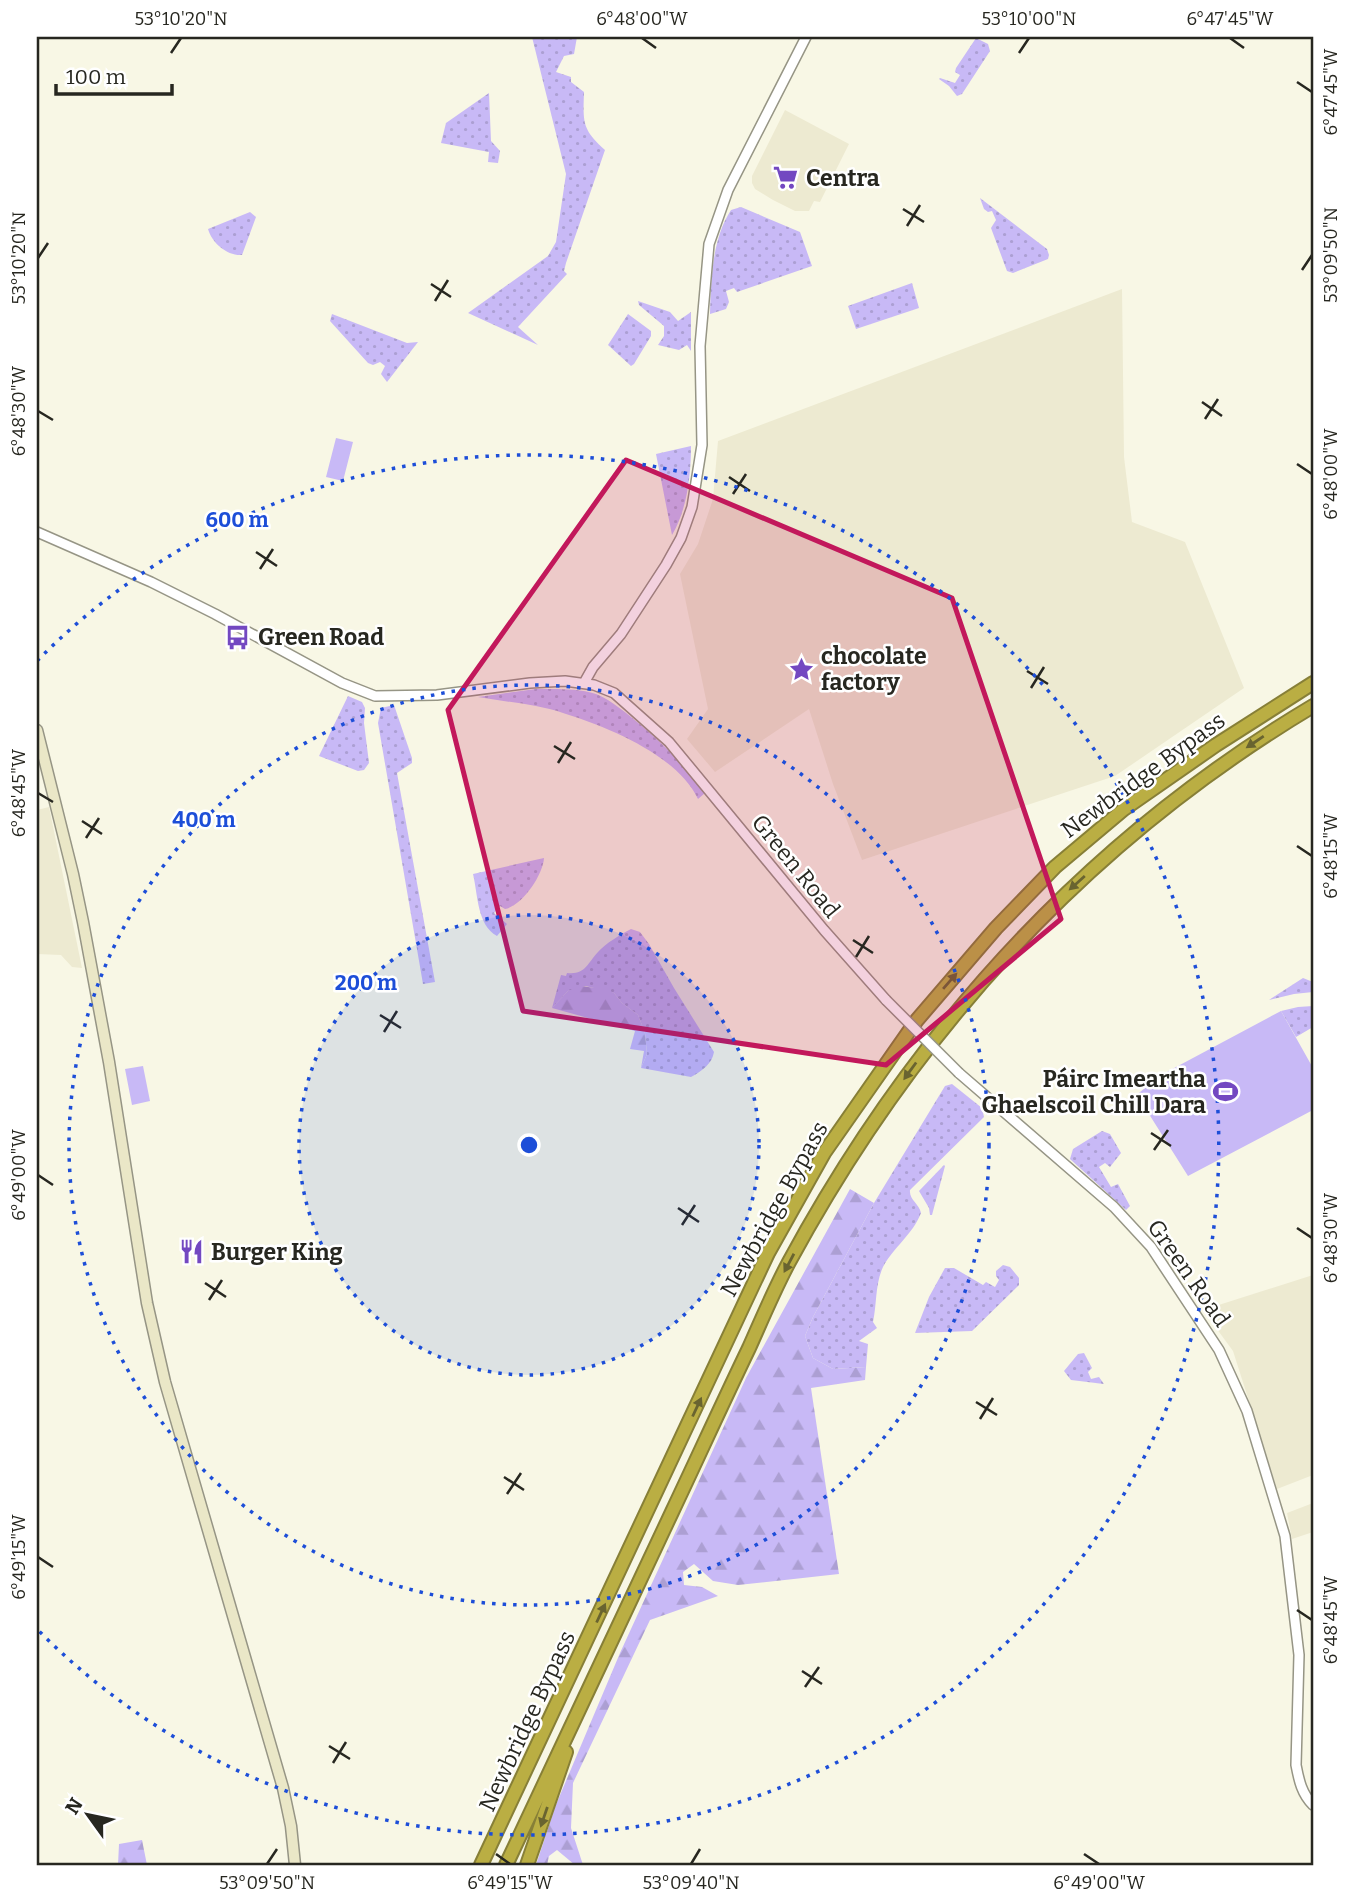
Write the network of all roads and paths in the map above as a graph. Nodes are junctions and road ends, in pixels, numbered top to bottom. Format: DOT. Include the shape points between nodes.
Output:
graph roads {
  1 [pos="806,37"];
  2 [pos="37,532"];
  3 [pos="584,682"];
  4 [pos="1313,684"];
  5 [pos="1313,706"];
  6 [pos="37,730"];
  7 [pos="590,1683"];
  8 [pos="533,1757"];
  9 [pos="1313,1805"];
  10 [pos="295,1865"];
  11 [pos="473,1865"];
  12 [pos="481,1865"];
  13 [pos="506,1865"];
  14 [pos="527,1865"];
  1 -- 3 [label="street" via="728,190 709,244 700,346 702,445 692,507 666,565"];
  2 -- 3 [label="street, Green Road" via="151,582 375,696"];
  3 -- 9 [label="street, Green Road, bridge" via="614,694 669,742 886,1000 959,1073 1114,1207 1151,1247 1220,1350 1247,1411 1285,1536 1299,1655 1296,1765 1299,1783"];
  8 -- 4 [label="highway, Newbridge Bypass, one-way" via="768,1253 824,1153 917,1020 1055,867 1124,809"];
  5 -- 7 [label="highway, Newbridge Bypass, one-way" via="1184,793 1082,878 998,964 924,1051 844,1167 787,1267"];
  6 -- 10 [label="main road" via="83,922 144,1290 165,1382 283,1788"];
  7 -- 13 [label="highway, Newbridge Bypass"];
  7 -- 14 [label="highway, one-way"];
  8 -- 11 [label="highway"];
  8 -- 12 [label="highway, Newbridge Bypass"];
}
